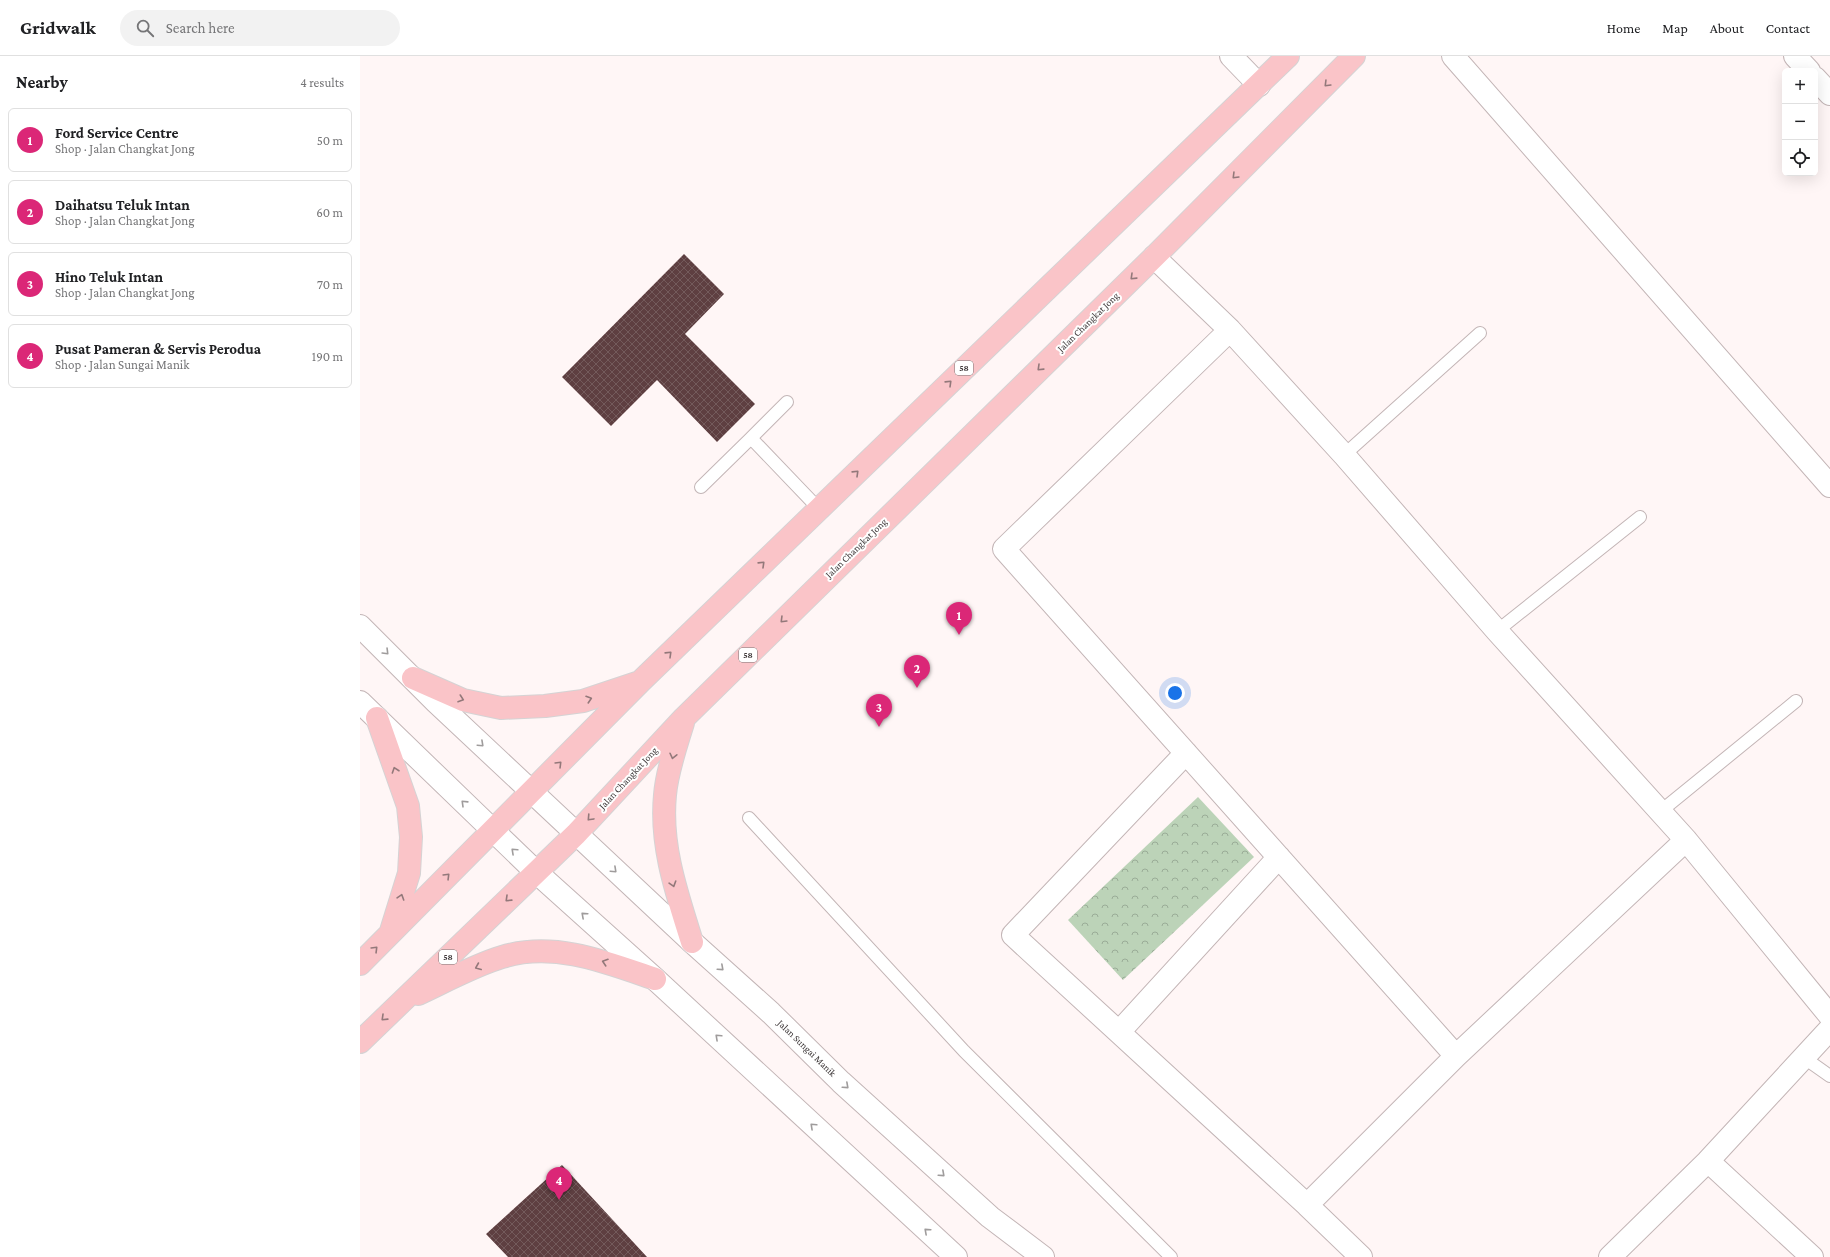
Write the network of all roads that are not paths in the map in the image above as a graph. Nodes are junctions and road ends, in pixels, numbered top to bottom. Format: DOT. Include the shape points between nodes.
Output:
graph roads {
  1 [pos="1231,56"];
  2 [pos="1288,56"];
  3 [pos="1354,56"];
  4 [pos="1453,56"];
  5 [pos="1795,56"];
  6 [pos="1806,68"];
  7 [pos="1818,81"];
  8 [pos="1259,85"];
  9 [pos="1830,94"];
  10 [pos="1154,257"];
  11 [pos="1230,330"];
  12 [pos="1480,333"];
  13 [pos="786,402"];
  14 [pos="752,438"];
  15 [pos="1344,455"];
  16 [pos="1830,486"];
  17 [pos="702,487"];
  18 [pos="819,509"];
  19 [pos="1640,517"];
  20 [pos="360,626"];
  21 [pos="1497,631"];
  22 [pos="412,678"];
  23 [pos="641,682"];
  24 [pos="1796,701"];
  25 [pos="360,702"];
  26 [pos="377,718"];
  27 [pos="684,718"];
  28 [pos="1186,753"];
  29 [pos="532,792"];
  30 [pos="1661,811"];
  31 [pos="749,818"];
  32 [pos="492,830"];
  33 [pos="576,834"];
  34 [pos="1686,840"];
  35 [pos="1279,857"];
  36 [pos="536,872"];
  37 [pos="390,934"];
  38 [pos="692,942"];
  39 [pos="360,964"];
  40 [pos="655,979"];
  41 [pos="402,1001"];
  42 [pos="1830,1016"];
  43 [pos="1830,1029"];
  44 [pos="1119,1032"];
  45 [pos="360,1042"];
  46 [pos="1456,1056"];
  47 [pos="1803,1057"];
  48 [pos="1830,1076"];
  49 [pos="1708,1161"];
  50 [pos="1307,1205"];
  51 [pos="956,1257"];
  52 [pos="1043,1257"];
  53 [pos="1171,1257"];
  54 [pos="1361,1257"];
  55 [pos="1610,1257"];
  56 [pos="1812,1257"];
  1 -- 8 [label="street"];
  2 -- 8 [label="highway, 58"];
  3 -- 10 [label="highway, Jalan Changkat Jong / 58, one-way"];
  4 -- 16 [label="street"];
  5 -- 6 [label="street"];
  7 -- 9 [label="street"];
  18 -- 8 [label="highway, 58, one-way"];
  10 -- 11 [label="street"];
  10 -- 27 [label="highway, Jalan Changkat Jong / 58, one-way"];
  11 -- 15 [label="street"];
  11 -- 28 [label="street" via="1004,550"];
  12 -- 15 [label="lane"];
  13 -- 14 [label="lane"];
  14 -- 17 [label="lane"];
  14 -- 18 [label="lane"];
  15 -- 21 [label="street"];
  23 -- 18 [label="highway, 58, one-way"];
  19 -- 21 [label="lane"];
  20 -- 22 [label="street, Jalan Sungai Manik, one-way"];
  21 -- 30 [label="street"];
  22 -- 23 [label="highway, one-way" via="463,700 501,708 583,701"];
  22 -- 29 [label="street, Jalan Sungai Manik, one-way"];
  29 -- 23 [label="highway, 58, one-way"];
  24 -- 30 [label="lane"];
  25 -- 26 [label="street"];
  32 -- 26 [label="street, one-way"];
  37 -- 26 [label="highway, one-way" via="409,873 411,837 408,806"];
  27 -- 33 [label="highway, Jalan Changkat Jong / 58, one-way"];
  27 -- 38 [label="highway, one-way" via="665,794 664,834 672,878"];
  28 -- 35 [label="street"];
  28 -- 44 [label="street" via="1013,935"];
  29 -- 32 [label="highway, 58"];
  29 -- 33 [label="street, Jalan Sungai Manik"];
  30 -- 34 [label="street"];
  31 -- 53 [label="lane" via="964,1051"];
  36 -- 32 [label="street, one-way"];
  37 -- 32 [label="highway, 58, one-way"];
  33 -- 36 [label="highway, Jalan Changkat Jong / 58"];
  33 -- 38 [label="street, Jalan Sungai Manik, one-way"];
  34 -- 42 [label="street"];
  34 -- 46 [label="street"];
  35 -- 44 [label="street"];
  35 -- 46 [label="street"];
  40 -- 36 [label="street, one-way"];
  36 -- 41 [label="highway, Jalan Changkat Jong / 58, one-way"];
  39 -- 37 [label="highway, 58, one-way"];
  38 -- 52 [label="street, Jalan Sungai Manik, one-way" via="990,1217"];
  40 -- 41 [label="highway, one-way" via="600,960 560,952 529,952 502,957"];
  51 -- 40 [label="street, one-way"];
  41 -- 45 [label="highway, Jalan Changkat Jong / 58, one-way"];
  43 -- 47 [label="street"];
  44 -- 50 [label="street"];
  46 -- 50 [label="street"];
  47 -- 48 [label="lane"];
  47 -- 49 [label="street"];
  49 -- 55 [label="street"];
  49 -- 56 [label="street"];
  50 -- 54 [label="street"];
}
